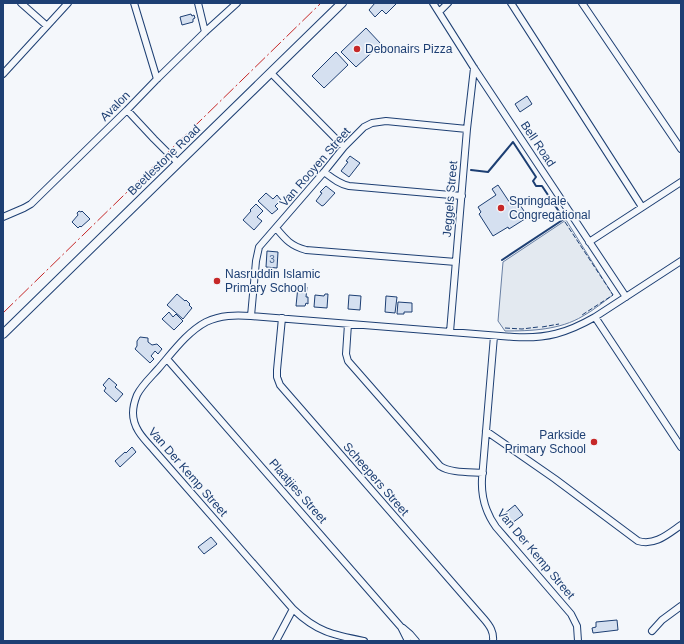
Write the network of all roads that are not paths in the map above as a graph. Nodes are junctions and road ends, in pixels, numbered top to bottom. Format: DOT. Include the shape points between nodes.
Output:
graph roads {
  1 [pos="21,3"];
  2 [pos="68,3"];
  3 [pos="134,3"];
  4 [pos="198,3"];
  5 [pos="237,3"];
  6 [pos="342,3"];
  7 [pos="433,3"];
  8 [pos="448,3"];
  9 [pos="511,3"];
  10 [pos="582,3"];
  11 [pos="439,12"];
  12 [pos="47,26"];
  13 [pos="205,32"];
  14 [pos="474,68"];
  15 [pos="271,73"];
  16 [pos="3,74"];
  17 [pos="157,79"];
  18 [pos="127,110"];
  19 [pos="467,129"];
  20 [pos="344,147"];
  21 [pos="681,149"];
  22 [pos="178,163"];
  23 [pos="324,172"];
  24 [pos="681,182"];
  25 [pos="462,196"];
  26 [pos="642,207"];
  27 [pos="3,217"];
  28 [pos="276,228"];
  29 [pos="590,242"];
  30 [pos="681,261"];
  31 [pos="456,262"];
  32 [pos="626,297"];
  33 [pos="251,316"];
  34 [pos="595,317"];
  35 [pos="282,318"];
  36 [pos="348,324"];
  37 [pos="450,332"];
  38 [pos="3,334"];
  39 [pos="494,336"];
  40 [pos="167,359"];
  41 [pos="486,431"];
  42 [pos="681,446"];
  43 [pos="483,472"];
  44 [pos="681,525"];
  45 [pos="681,606"];
  46 [pos="293,609"];
  47 [pos="402,628"];
  48 [pos="652,631"];
  49 [pos="276,641"];
  50 [pos="364,641"];
  51 [pos="408,641"];
  52 [pos="416,641"];
  53 [pos="493,641"];
  54 [pos="578,641"];
  1 -- 12 [label="street"];
  2 -- 12 [label="street"];
  3 -- 17 [label="street"];
  4 -- 13 [label="street"];
  5 -- 13 [label="street, Avalon"];
  6 -- 15 [label="street, Beetlestone Road"];
  7 -- 11 [label="street, Bell Road"];
  8 -- 11 [label="street"];
  9 -- 26 [label="street"];
  10 -- 21 [label="street"];
  11 -- 14 [label="street, Bell Road"];
  12 -- 16 [label="street"];
  13 -- 17 [label="street, Avalon"];
  14 -- 19 [label="street, Jeggels Street"];
  14 -- 29 [label="street, Bell Road"];
  15 -- 20 [label="street"];
  15 -- 22 [label="street, Beetlestone Road"];
  17 -- 18 [label="street, Avalon"];
  18 -- 22 [label="street"];
  18 -- 27 [label="street, Avalon" via="31,204"];
  19 -- 20 [label="street, Van Rooyen Street" via="380,121 364,127"];
  19 -- 25 [label="street, Jeggels Street"];
  20 -- 23 [label="street, Van Rooyen Street"];
  22 -- 38 [label="street, Beetlestone Road"];
  23 -- 25 [label="street" via="343,185"];
  23 -- 28 [label="street, Van Rooyen Street"];
  24 -- 26 [label="street"];
  25 -- 31 [label="street, Jeggels Street"];
  26 -- 29 [label="street"];
  28 -- 31 [label="street" via="290,244 306,250"];
  28 -- 33 [label="street, Van Rooyen Street" via="262,243 257,253"];
  29 -- 32 [label="street, Bell Road"];
  30 -- 32 [label="street, Van Der Kemp Street"];
  31 -- 37 [label="street, Jeggels Street"];
  32 -- 34 [label="street, Van Der Kemp Street"];
  33 -- 35 [label="street, Van Der Kemp Street"];
  33 -- 40 [label="street, Van Der Kemp Street" via="228,316 205,323 193,331"];
  34 -- 39 [label="street, Van Der Kemp Street" via="576,328 553,335 524,338"];
  34 -- 42 [label="street"];
  35 -- 36 [label="street, Van Der Kemp Street"];
  35 -- 53 [label="street, Scheepers Street" via="277,370 280,385 484,619 493,632"];
  36 -- 37 [label="street, Van Der Kemp Street"];
  36 -- 43 [label="street" via="348,361 440,466 447,469"];
  37 -- 39 [label="street, Van Der Kemp Street"];
  39 -- 41 [label="street, Van Der Kemp Street"];
  40 -- 46 [label="street, Van Der Kemp Street" via="135,399 133,412 139,432"];
  40 -- 47 [label="street, Plaatjies Street"];
  41 -- 43 [label="street, Van Der Kemp Street"];
  41 -- 44 [label="street" via="638,541 660,539"];
  43 -- 54 [label="street, Van Der Kemp Street" via="484,501 496,527 572,614 578,626"];
  45 -- 48 [label="street"];
  46 -- 49 [label="street"];
  46 -- 50 [label="street, Van Der Kemp Street" via="325,632"];
  47 -- 51 [label="street, Plaatjies Street"];
  47 -- 52 [label="street"];
}
